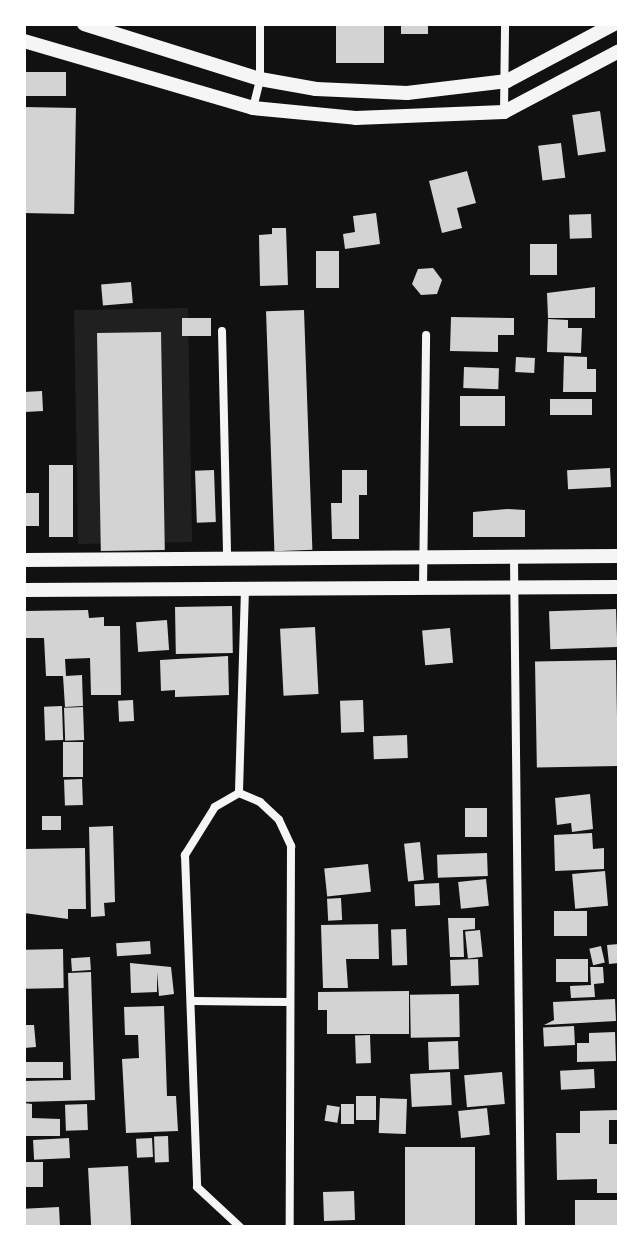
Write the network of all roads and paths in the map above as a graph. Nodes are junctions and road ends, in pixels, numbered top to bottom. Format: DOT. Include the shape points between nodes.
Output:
graph roads {
  1 [pos="84,24"];
  2 [pos="260,24"];
  3 [pos="505,24"];
  4 [pos="614,24"];
  5 [pos="24,41"];
  6 [pos="619,51"];
  7 [pos="260,79"];
  8 [pos="507,81"];
  9 [pos="253,108"];
  10 [pos="504,112"];
  11 [pos="222,331"];
  12 [pos="426,335"];
  13 [pos="424,556"];
  14 [pos="619,556"];
  15 [pos="227,558"];
  16 [pos="514,559"];
  17 [pos="24,560"];
  18 [pos="619,587"];
  19 [pos="245,588"];
  20 [pos="516,588"];
  21 [pos="24,590"];
  22 [pos="423,590"];
  23 [pos="239,793"];
  24 [pos="193,1001"];
  25 [pos="290,1002"];
  26 [pos="240,1227"];
  27 [pos="290,1227"];
  28 [pos="521,1227"];
  1 -- 7 [label="main road"];
  2 -- 7 [label="street"];
  3 -- 8 [label="street"];
  4 -- 8 [label="main road"];
  5 -- 9 [label="main road"];
  6 -- 10 [label="main road"];
  7 -- 8 [label="main road" via="316,89 407,93"];
  7 -- 9 [label="street"];
  8 -- 10 [label="street"];
  9 -- 10 [label="main road" via="356,118"];
  11 -- 15 [label="street"];
  12 -- 13 [label="street"];
  13 -- 15 [label="main road"];
  13 -- 16 [label="main road"];
  13 -- 22 [label="street"];
  14 -- 16 [label="main road"];
  15 -- 17 [label="main road"];
  16 -- 20 [label="street"];
  18 -- 20 [label="main road"];
  19 -- 21 [label="main road"];
  19 -- 22 [label="main road"];
  19 -- 23 [label="street"];
  20 -- 22 [label="main road"];
  20 -- 28 [label="street"];
  23 -- 24 [label="street" via="215,807 185,855"];
  23 -- 25 [label="street" via="260,802 279,820 291,846"];
  24 -- 25 [label="street"];
  24 -- 26 [label="street" via="197,1187"];
  25 -- 27 [label="street"];
}
